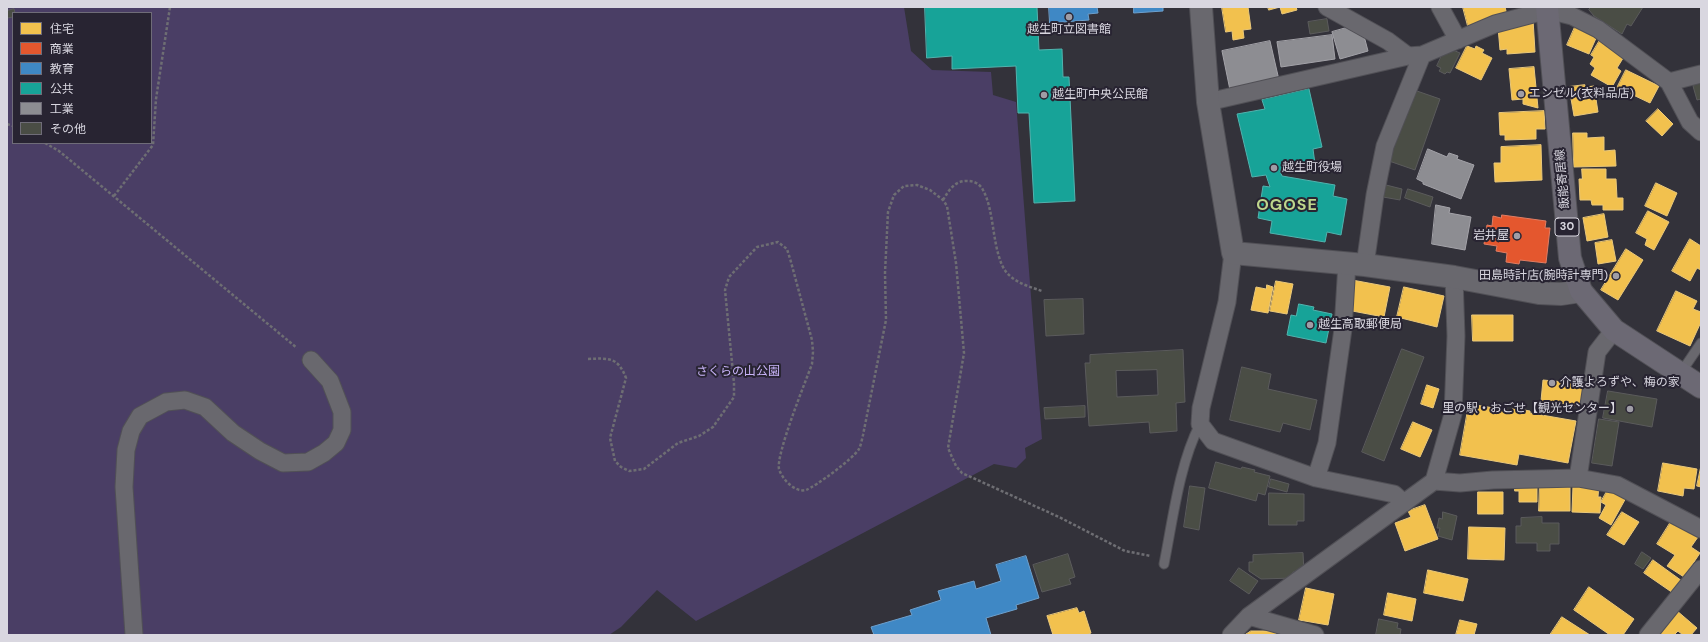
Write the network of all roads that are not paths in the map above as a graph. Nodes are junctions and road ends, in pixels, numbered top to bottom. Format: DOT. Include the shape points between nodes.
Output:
graph roads {
  1 [pos="1201,7"];
  2 [pos="1327,7"];
  3 [pos="1440,7"];
  4 [pos="1547,9"];
  5 [pos="1458,40"];
  6 [pos="1415,56"];
  7 [pos="1701,74"];
  8 [pos="1668,82"];
  9 [pos="1208,102"];
  10 [pos="1701,132"];
  11 [pos="1232,254"];
  12 [pos="1356,264"];
  13 [pos="1454,277"];
  14 [pos="1581,291"];
  15 [pos="1614,330"];
  16 [pos="1701,343"];
  17 [pos="312,360"];
  18 [pos="1680,374"];
  19 [pos="1701,387"];
  20 [pos="1200,424"];
  21 [pos="1316,478"];
  22 [pos="1578,478"];
  23 [pos="1434,481"];
  24 [pos="1404,503"];
  25 [pos="1701,529"];
  26 [pos="1165,562"];
  27 [pos="1701,569"];
  28 [pos="1249,616"];
  29 [pos="1293,632"];
  30 [pos="134,635"];
  31 [pos="1231,635"];
  32 [pos="1315,635"];
  33 [pos="1648,635"];
  1 -- 9 [label="street"];
  2 -- 6 [label="street"];
  3 -- 5 [label="street"];
  4 -- 5 [label="street" via="1495,24"];
  4 -- 8 [label="street" via="1572,16 1598,30"];
  4 -- 14 [label="main road, 飯能寄居線 / 30" via="1570,258"];
  5 -- 6 [label="street"];
  6 -- 9 [label="street"];
  6 -- 12 [label="street" via="1385,146"];
  7 -- 8 [label="street"];
  8 -- 10 [label="street" via="1690,122"];
  9 -- 11 [label="street"];
  11 -- 12 [label="street"];
  11 -- 20 [label="street" via="1227,302 1201,408"];
  12 -- 13 [label="street"];
  12 -- 21 [label="street" via="1343,329 1326,443"];
  13 -- 14 [label="street" via="1539,294"];
  13 -- 23 [label="street" via="1456,336 1453,414"];
  14 -- 15 [label="main road, 飯能寄居線 / 30"];
  15 -- 18 [label="main road, 飯能寄居線 / 30"];
  15 -- 22 [label="street" via="1597,352"];
  16 -- 18 [label="lane"];
  17 -- 30 [label="street" via="330,382 342,412 342,430 336,443 308,462 283,463 233,433 205,407 185,400 166,402 140,416 131,431 126,450 124,487"];
  18 -- 19 [label="main road, 飯能寄居線 / 30"];
  20 -- 21 [label="street" via="1213,441"];
  20 -- 26 [label="lane" via="1185,460"];
  21 -- 24 [label="street" via="1394,494"];
  22 -- 23 [label="street" via="1460,483"];
  22 -- 25 [label="street" via="1617,485"];
  23 -- 24 [label="street"];
  24 -- 28 [label="street"];
  27 -- 33 [label="street"];
  28 -- 29 [label="street"];
  28 -- 31 [label="street"];
  29 -- 32 [label="street"];
}
